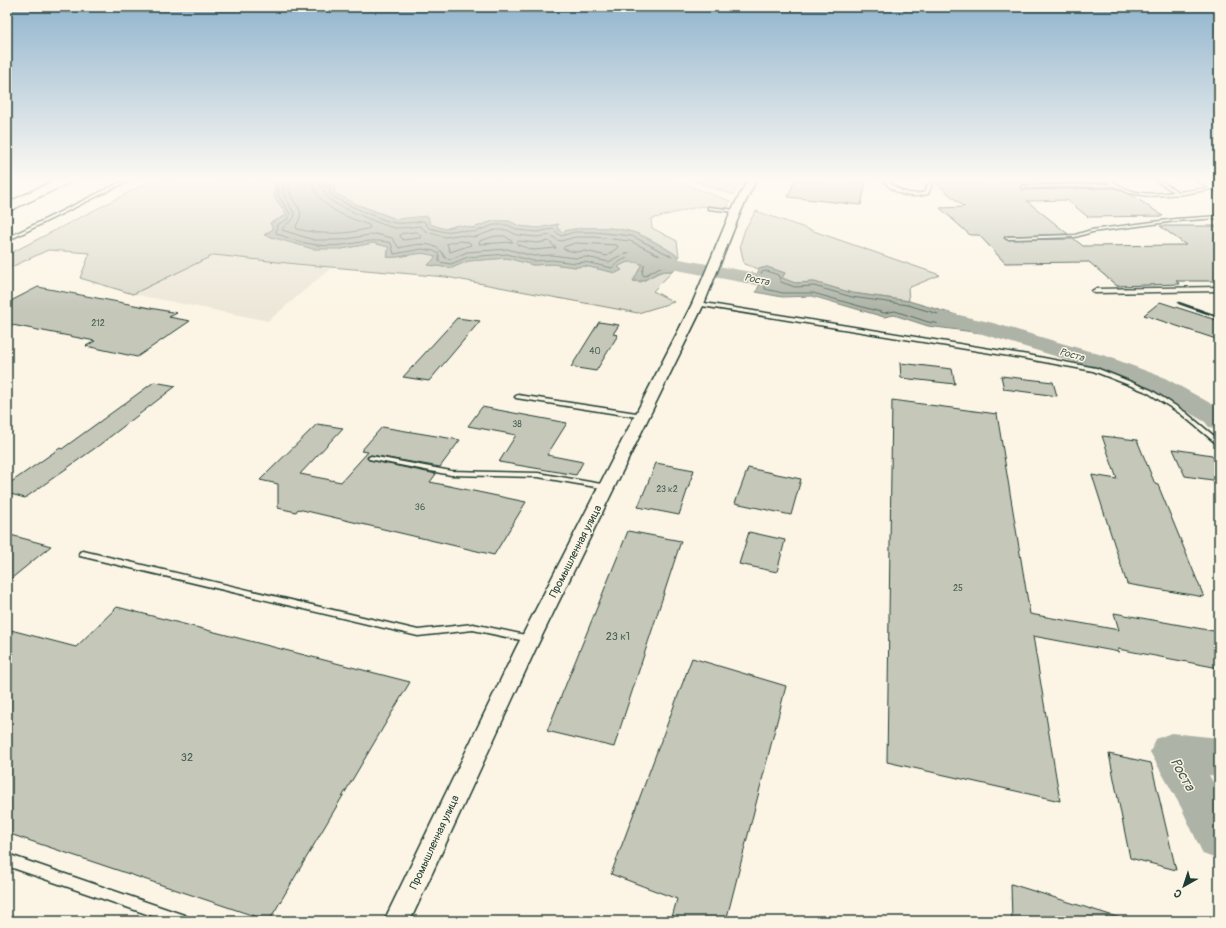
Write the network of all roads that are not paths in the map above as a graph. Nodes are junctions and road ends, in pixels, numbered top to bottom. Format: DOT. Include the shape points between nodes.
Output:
graph roads {
  1 [pos="41,223"];
  2 [pos="731,223"];
  3 [pos="1150,223"];
  4 [pos="1007,238"];
  5 [pos="7,240"];
  6 [pos="1219,289"];
  7 [pos="1095,291"];
  8 [pos="698,304"];
  9 [pos="518,397"];
  10 [pos="643,416"];
  11 [pos="1219,443"];
  12 [pos="371,458"];
  13 [pos="607,487"];
  14 [pos="83,554"];
  15 [pos="531,639"];
  16 [pos="7,860"];
  17 [pos="184,921"];
  18 [pos="397,921"];
  1 -- 5 [label="lane"];
  2 -- 8 [label="street, Промышленная улица"];
  3 -- 4 [label="lane" via="1098,230 1075,236"];
  6 -- 7 [label="lane"];
  8 -- 10 [label="street, Промышленная улица"];
  8 -- 11 [label="lane" via="1094,369 1149,391 1183,413"];
  9 -- 10 [label="lane"];
  10 -- 13 [label="street, Промышленная улица"];
  12 -- 13 [label="lane" via="451,473 538,475"];
  13 -- 15 [label="street, Промышленная улица"];
  14 -- 15 [label="lane" via="418,633 473,627"];
  15 -- 18 [label="street, Промышленная улица"];
  16 -- 17 [label="lane"];
}
